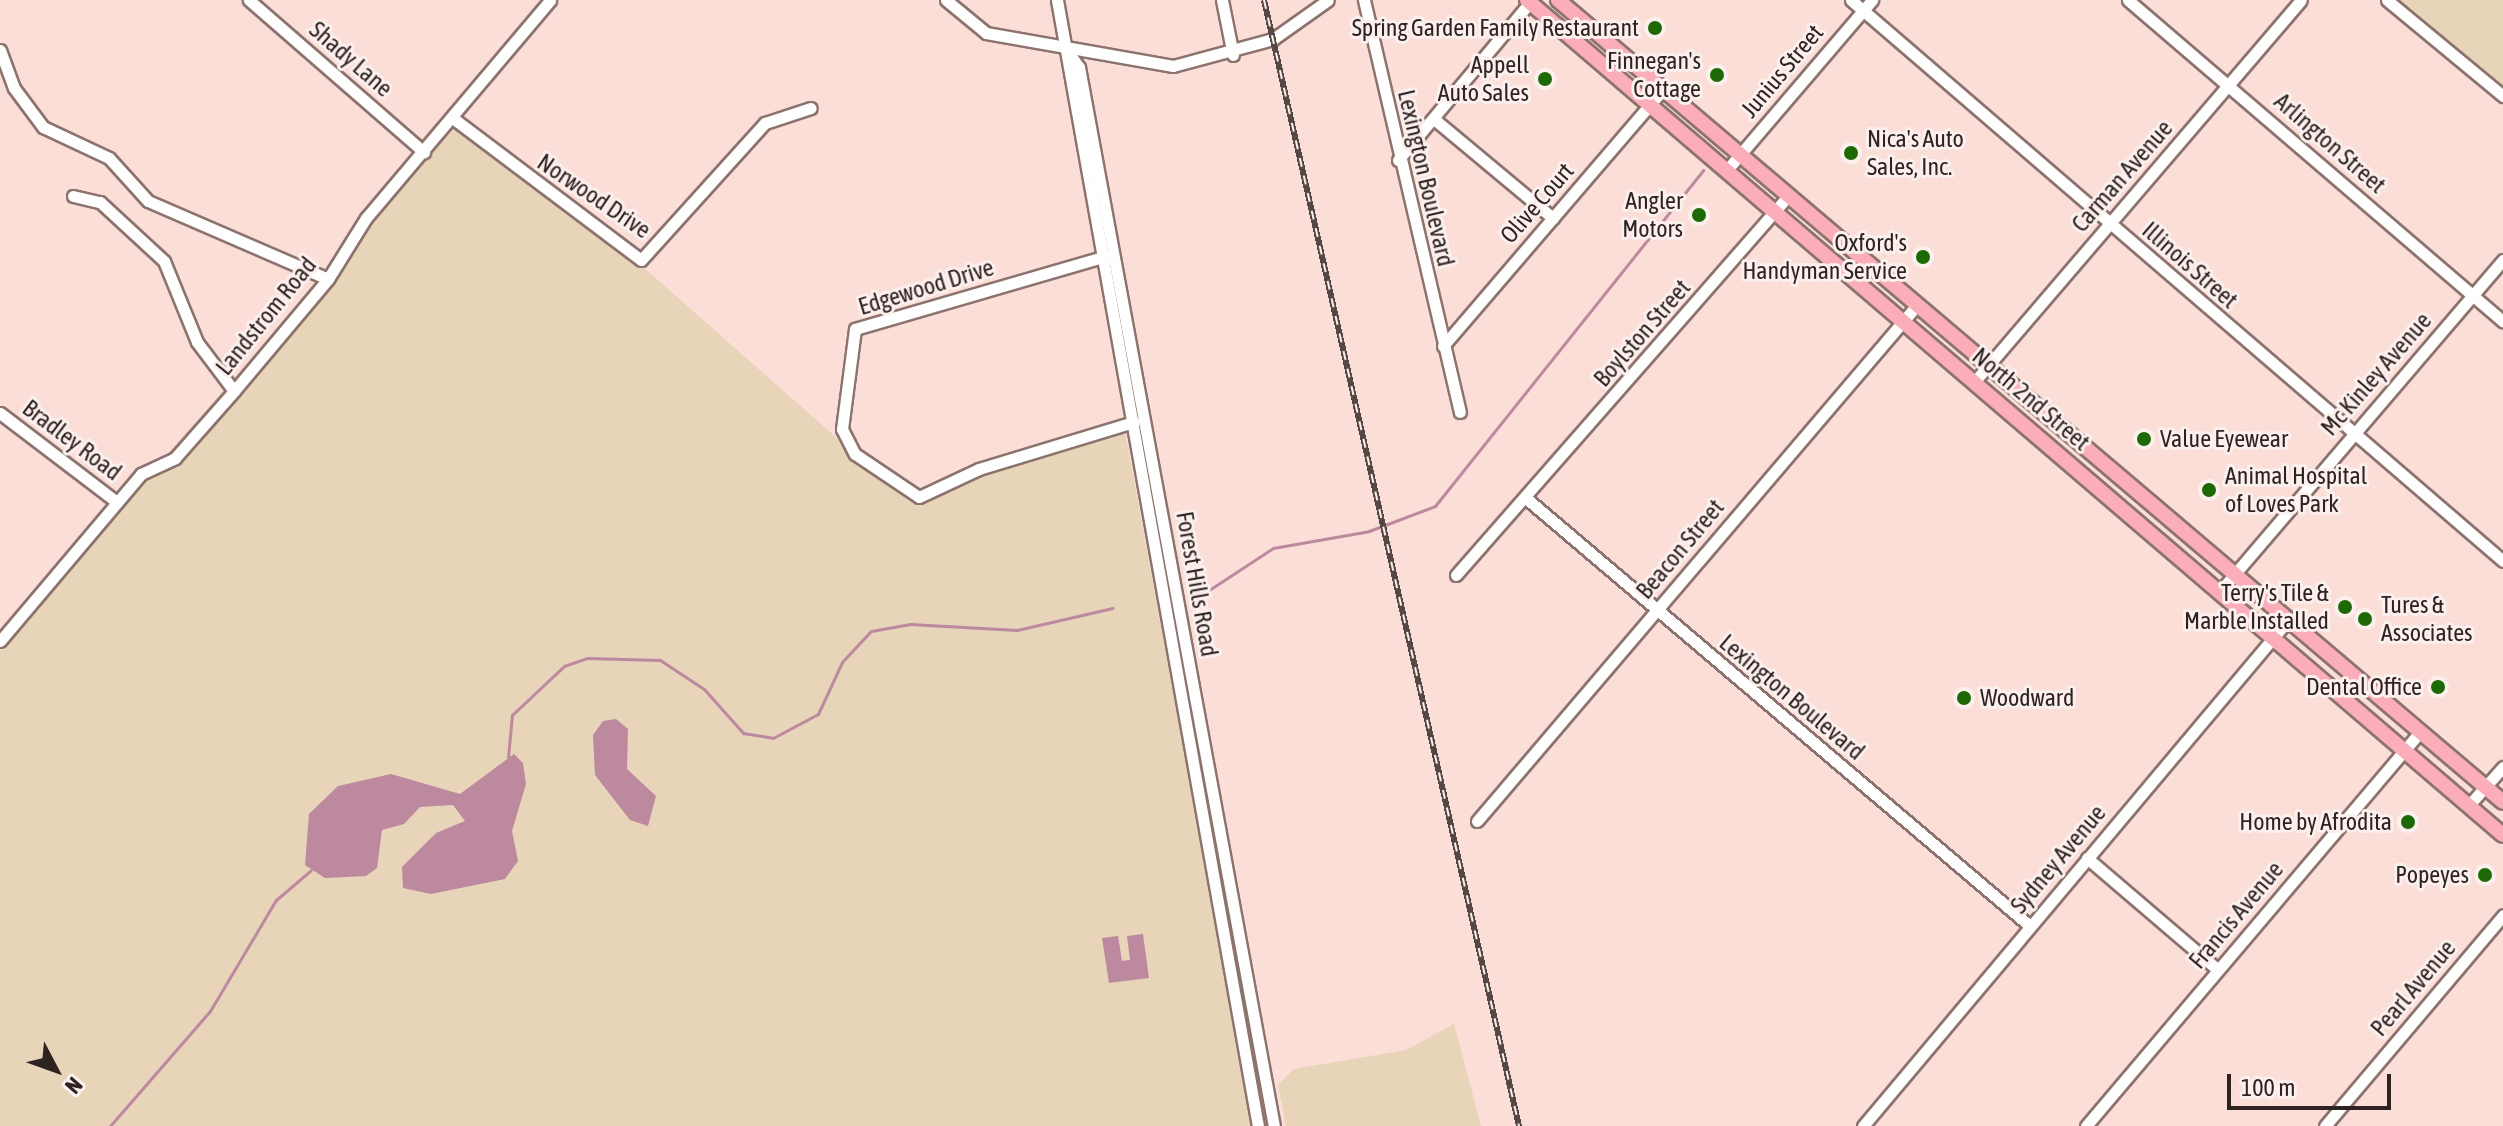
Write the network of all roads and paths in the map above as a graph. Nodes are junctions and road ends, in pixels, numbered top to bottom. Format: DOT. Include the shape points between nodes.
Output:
graph roads {
  1 [pos="249,0"];
  2 [pos="550,0"];
  3 [pos="946,0"];
  4 [pos="1057,0"];
  5 [pos="1222,0"];
  6 [pos="1328,0"];
  7 [pos="1364,0"];
  8 [pos="1558,0"];
  9 [pos="1851,0"];
  10 [pos="1872,0"];
  11 [pos="2128,0"];
  12 [pos="2301,0"];
  13 [pos="2387,0"];
  14 [pos="1530,1"];
  15 [pos="1863,10"];
  16 [pos="0,50"];
  17 [pos="1068,52"];
  18 [pos="1233,55"];
  19 [pos="2229,85"];
  20 [pos="1664,88"];
  21 [pos="2503,96"];
  22 [pos="1649,105"];
  23 [pos="811,108"];
  24 [pos="454,119"];
  25 [pos="1434,119"];
  26 [pos="424,152"];
  27 [pos="1741,154"];
  28 [pos="1398,160"];
  29 [pos="1726,171"];
  30 [pos="1789,195"];
  31 [pos="73,196"];
  32 [pos="1774,212"];
  33 [pos="1553,218"];
  34 [pos="2109,224"];
  35 [pos="1114,254"];
  36 [pos="1100,257"];
  37 [pos="2503,260"];
  38 [pos="328,279"];
  39 [pos="2473,295"];
  40 [pos="1917,305"];
  41 [pos="1903,321"];
  42 [pos="2503,321"];
  43 [pos="1443,346"];
  44 [pos="1988,366"];
  45 [pos="1975,381"];
  46 [pos="234,391"];
  47 [pos="1460,412"];
  48 [pos="0,413"];
  49 [pos="1144,418"];
  50 [pos="1130,424"];
  51 [pos="2353,434"];
  52 [pos="1527,499"];
  53 [pos="117,502"];
  54 [pos="2503,561"];
  55 [pos="1456,575"];
  56 [pos="2233,575"];
  57 [pos="2221,590"];
  58 [pos="1656,611"];
  59 [pos="2288,620"];
  60 [pos="2275,636"];
  61 [pos="0,641"];
  62 [pos="2419,733"];
  63 [pos="2405,750"];
  64 [pos="2503,767"];
  65 [pos="2485,787"];
  66 [pos="2503,802"];
  67 [pos="2469,805"];
  68 [pos="1477,821"];
  69 [pos="2503,835"];
  70 [pos="2087,858"];
  71 [pos="1234,913"];
  72 [pos="2503,915"];
  73 [pos="1220,916"];
  74 [pos="2030,926"];
  75 [pos="2218,970"];
  76 [pos="1248,991"];
  77 [pos="1234,996"];
  78 [pos="1258,1126"];
  79 [pos="1274,1126"];
  80 [pos="1863,1126"];
  81 [pos="2086,1126"];
  82 [pos="2325,1126"];
  1 -- 26 [label="street, Shady Lane"];
  2 -- 24 [label="street, Landstrom Road"];
  3 -- 17 [label="street" via="986,33"];
  4 -- 17 [label="street, Forest Hills Road"];
  5 -- 18 [label="street"];
  6 -- 18 [label="street" via="1281,35"];
  7 -- 28 [label="street, Lexington Boulevard"];
  8 -- 20 [label="main road, North 2nd Street"];
  9 -- 15 [label="street, Illinois Street"];
  10 -- 15 [label="street, Junius Street"];
  11 -- 19 [label="street, Arlington Street"];
  12 -- 19 [label="street, Carman Avenue"];
  13 -- 21 [label="street"];
  14 -- 22 [label="main road, North 2nd Street"];
  14 -- 25 [label="street"];
  15 -- 27 [label="street, Junius Street"];
  15 -- 34 [label="street, Illinois Street"];
  16 -- 38 [label="street" via="14,88 43,127 109,158 148,201"];
  17 -- 18 [label="street" via="1173,66"];
  17 -- 35 [label="street, Forest Hills Road" via="1079,67"];
  17 -- 36 [label="street, Forest Hills Road" via="1066,78"];
  19 -- 34 [label="street, Carman Avenue"];
  19 -- 39 [label="street, Arlington Street"];
  20 -- 22 [label="street, Olive Court"];
  20 -- 27 [label="main road, North 2nd Street"];
  22 -- 29 [label="main road, North 2nd Street"];
  22 -- 33 [label="street, Olive Court"];
  23 -- 24 [label="street, Norwood Drive" via="765,123 641,260"];
  24 -- 26 [label="street, Landstrom Road"];
  25 -- 28 [label="street"];
  25 -- 33 [label="street"];
  26 -- 38 [label="street, Landstrom Road" via="366,218"];
  27 -- 29 [label="street, Junius Street"];
  27 -- 30 [label="main road, North 2nd Street"];
  28 -- 43 [label="street, Lexington Boulevard"];
  29 -- 32 [label="main road, North 2nd Street"];
  30 -- 32 [label="street, Boylston Street"];
  30 -- 40 [label="main road, North 2nd Street"];
  31 -- 46 [label="street" via="100,202 164,261 197,342"];
  32 -- 41 [label="main road, North 2nd Street"];
  32 -- 52 [label="street, Boylston Street"];
  33 -- 43 [label="street, Olive Court"];
  34 -- 44 [label="street, Carman Avenue"];
  34 -- 51 [label="street, Illinois Street"];
  35 -- 36 [label="street, Edgewood Drive"];
  35 -- 49 [label="street, Forest Hills Road"];
  36 -- 50 [label="street, Forest Hills Road"];
  36 -- 50 [label="street, Edgewood Drive" via="855,329 842,429 855,454 919,497 979,469"];
  37 -- 39 [label="street, Mc Kinley Avenue"];
  38 -- 46 [label="street, Landstrom Road"];
  39 -- 42 [label="street, Arlington Street"];
  39 -- 51 [label="street, Mc Kinley Avenue"];
  40 -- 41 [label="street, Beacon Street"];
  40 -- 44 [label="main road, North 2nd Street"];
  41 -- 45 [label="main road, North 2nd Street"];
  41 -- 58 [label="street, Beacon Street"];
  43 -- 47 [label="street, Lexington Boulevard"];
  44 -- 45 [label="street, Carman Avenue"];
  44 -- 56 [label="main road, North 2nd Street"];
  45 -- 57 [label="main road, North 2nd Street"];
  46 -- 53 [label="street, Landstrom Road" via="175,458 141,474"];
  48 -- 53 [label="street, Bradley Road"];
  49 -- 50 [label="street, Edgewood Drive"];
  49 -- 71 [label="street, Forest Hills Road"];
  50 -- 73 [label="street, Forest Hills Road"];
  51 -- 54 [label="street, Illinois Street"];
  51 -- 56 [label="street, Mc Kinley Avenue"];
  52 -- 55 [label="street, Boylston Street"];
  52 -- 58 [label="street, Lexington Boulevard"];
  53 -- 61 [label="street, Landstrom Road"];
  56 -- 57 [label="street, Mc Kinley Avenue"];
  56 -- 59 [label="main road, North 2nd Street"];
  57 -- 60 [label="main road, North 2nd Street"];
  58 -- 68 [label="street, Beacon Street"];
  58 -- 74 [label="street, Lexington Boulevard"];
  59 -- 60 [label="street, Sydney Avenue"];
  59 -- 62 [label="main road, North 2nd Street"];
  60 -- 63 [label="main road, North 2nd Street"];
  60 -- 70 [label="street, Sydney Avenue"];
  62 -- 63 [label="street, Francis Avenue"];
  62 -- 65 [label="main road, North 2nd Street"];
  63 -- 67 [label="main road, North 2nd Street"];
  63 -- 75 [label="street, Francis Avenue"];
  64 -- 65 [label="street"];
  65 -- 66 [label="main road, North 2nd Street"];
  65 -- 67 [label="street"];
  67 -- 69 [label="main road, North 2nd Street"];
  70 -- 74 [label="street, Sydney Avenue"];
  70 -- 75 [label="street"];
  71 -- 73 [label="street"];
  71 -- 76 [label="street, Forest Hills Road"];
  72 -- 82 [label="street, Pearl Avenue"];
  73 -- 77 [label="street, Forest Hills Road"];
  74 -- 80 [label="street, Sydney Avenue"];
  75 -- 81 [label="street, Francis Avenue"];
  76 -- 77 [label="street"];
  76 -- 79 [label="street, Forest Hills Road"];
  77 -- 78 [label="street, Forest Hills Road"];
}
